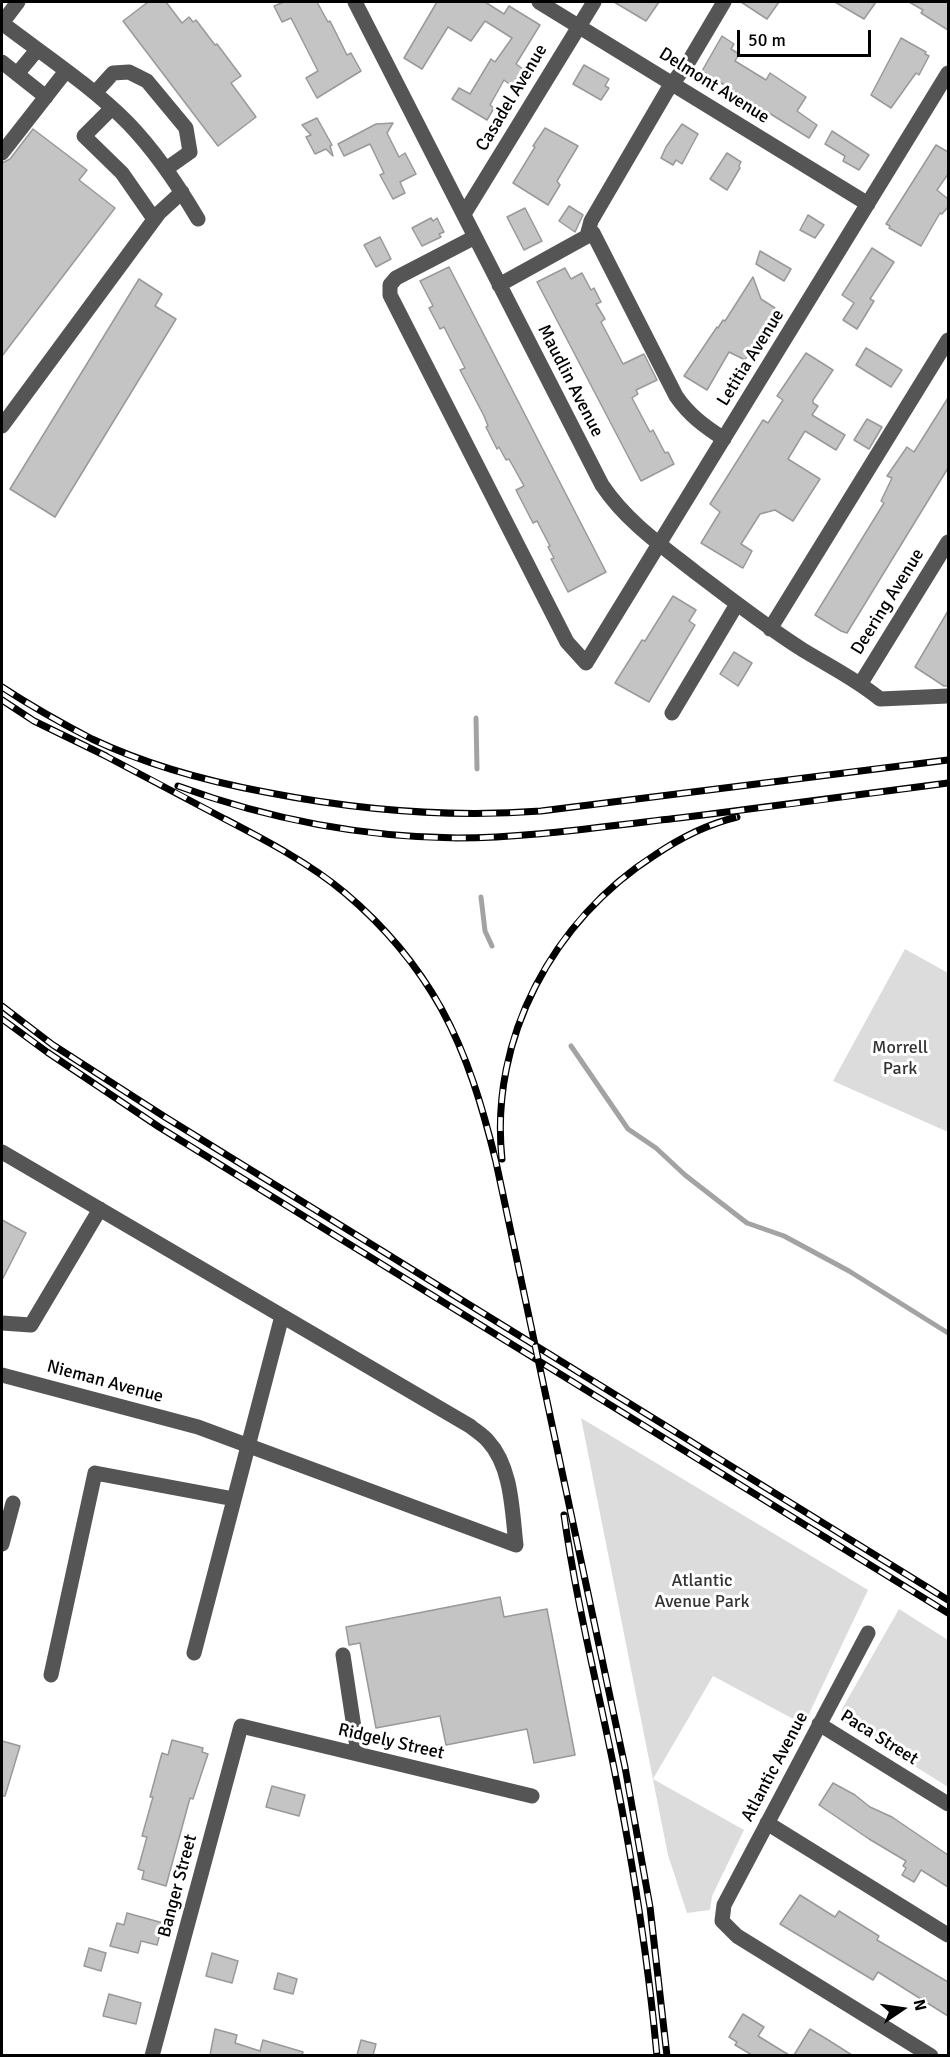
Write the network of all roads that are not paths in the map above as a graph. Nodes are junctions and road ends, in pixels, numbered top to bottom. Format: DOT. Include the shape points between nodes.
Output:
graph roads {
  1 [pos="18,2"];
  2 [pos="355,2"];
  3 [pos="539,2"];
  4 [pos="594,2"];
  5 [pos="724,2"];
  6 [pos="2,23"];
  7 [pos="579,26"];
  8 [pos="37,50"];
  9 [pos="2,63"];
  10 [pos="66,71"];
  11 [pos="948,72"];
  12 [pos="17,74"];
  13 [pos="673,84"];
  14 [pos="95,93"];
  15 [pos="46,97"];
  16 [pos="112,108"];
  17 [pos="2,153"];
  18 [pos="166,170"];
  19 [pos="182,192"];
  20 [pos="868,204"];
  21 [pos="464,214"];
  22 [pos="154,219"];
  23 [pos="198,219"];
  24 [pos="586,236"];
  25 [pos="475,237"];
  26 [pos="499,285"];
  27 [pos="948,340"];
  28 [pos="2,426"];
  29 [pos="724,439"];
  30 [pos="948,542"];
  31 [pos="659,544"];
  32 [pos="737,604"];
  33 [pos="770,629"];
  34 [pos="861,683"];
  35 [pos="948,696"];
  36 [pos="672,713"];
  37 [pos="2,1152"];
  38 [pos="100,1209"];
  39 [pos="282,1316"];
  40 [pos="2,1323"];
  41 [pos="2,1375"];
  42 [pos="248,1445"];
  43 [pos="234,1499"];
  44 [pos="13,1503"];
  45 [pos="2,1544"];
  46 [pos="868,1633"];
  47 [pos="194,1653"];
  48 [pos="343,1655"];
  49 [pos="51,1675"];
  50 [pos="819,1724"];
  51 [pos="241,1726"];
  52 [pos="358,1754"];
  53 [pos="532,1796"];
  54 [pos="948,1804"];
  55 [pos="767,1822"];
  56 [pos="948,1935"];
  57 [pos="152,2055"];
  58 [pos="931,2055"];
  1 -- 6 [label="street"];
  2 -- 21 [label="street, Maudlin Avenue"];
  3 -- 7 [label="street, Delmont Avenue"];
  4 -- 7 [label="street, Casadel Avenue"];
  5 -- 13 [label="street"];
  6 -- 8 [label="street"];
  7 -- 13 [label="street, Delmont Avenue"];
  7 -- 21 [label="street, Casadel Avenue"];
  8 -- 10 [label="street"];
  8 -- 12 [label="street"];
  9 -- 12 [label="street"];
  10 -- 14 [label="street"];
  10 -- 15 [label="street"];
  11 -- 20 [label="street, Letitia Avenue"];
  12 -- 15 [label="street"];
  13 -- 20 [label="street, Delmont Avenue"];
  13 -- 24 [label="street" via="591,221"];
  14 -- 16 [label="street"];
  14 -- 18 [label="street" via="113,73 129,72 147,81 186,128 190,152"];
  15 -- 17 [label="street"];
  16 -- 18 [label="street"];
  16 -- 22 [label="street" via="84,136 122,173"];
  18 -- 19 [label="street"];
  19 -- 22 [label="street"];
  19 -- 23 [label="street"];
  20 -- 29 [label="street, Letitia Avenue"];
  21 -- 25 [label="street, Maudlin Avenue"];
  22 -- 28 [label="street"];
  24 -- 26 [label="street"];
  24 -- 29 [label="street" via="593,233 676,396 697,421"];
  25 -- 26 [label="street, Maudlin Avenue"];
  25 -- 31 [label="street, Letitia Avenue" via="396,279 390,285 390,295 567,642 586,663"];
  26 -- 31 [label="street, Maudlin Avenue" via="602,485 625,515"];
  27 -- 33 [label="street"];
  29 -- 31 [label="street, Letitia Avenue"];
  30 -- 34 [label="street, Deering Avenue"];
  31 -- 32 [label="street, Maudlin Avenue"];
  32 -- 33 [label="street, Maudlin Avenue"];
  32 -- 36 [label="street"];
  33 -- 34 [label="street, Maudlin Avenue"];
  34 -- 35 [label="street, Maudlin Avenue" via="880,699"];
  37 -- 38 [label="street"];
  38 -- 39 [label="street"];
  38 -- 40 [label="street" via="30,1325"];
  39 -- 42 [label="street"];
  39 -- 42 [label="street, Nieman Avenue" via="487,1439 506,1475 516,1545"];
  41 -- 42 [label="street, Nieman Avenue" via="198,1427"];
  42 -- 43 [label="street"];
  43 -- 47 [label="street"];
  43 -- 49 [label="street" via="95,1473"];
  44 -- 45 [label="street"];
  46 -- 50 [label="street, Atlantic Avenue"];
  48 -- 52 [label="street"];
  50 -- 54 [label="street, Paca Street"];
  50 -- 55 [label="street, Atlantic Avenue"];
  51 -- 52 [label="street, Ridgely Street"];
  51 -- 57 [label="street, Banger Street"];
  52 -- 53 [label="street, Ridgely Street"];
  55 -- 56 [label="street"];
  55 -- 58 [label="street, Atlantic Avenue" via="724,1905 722,1921 737,1936"];
}
